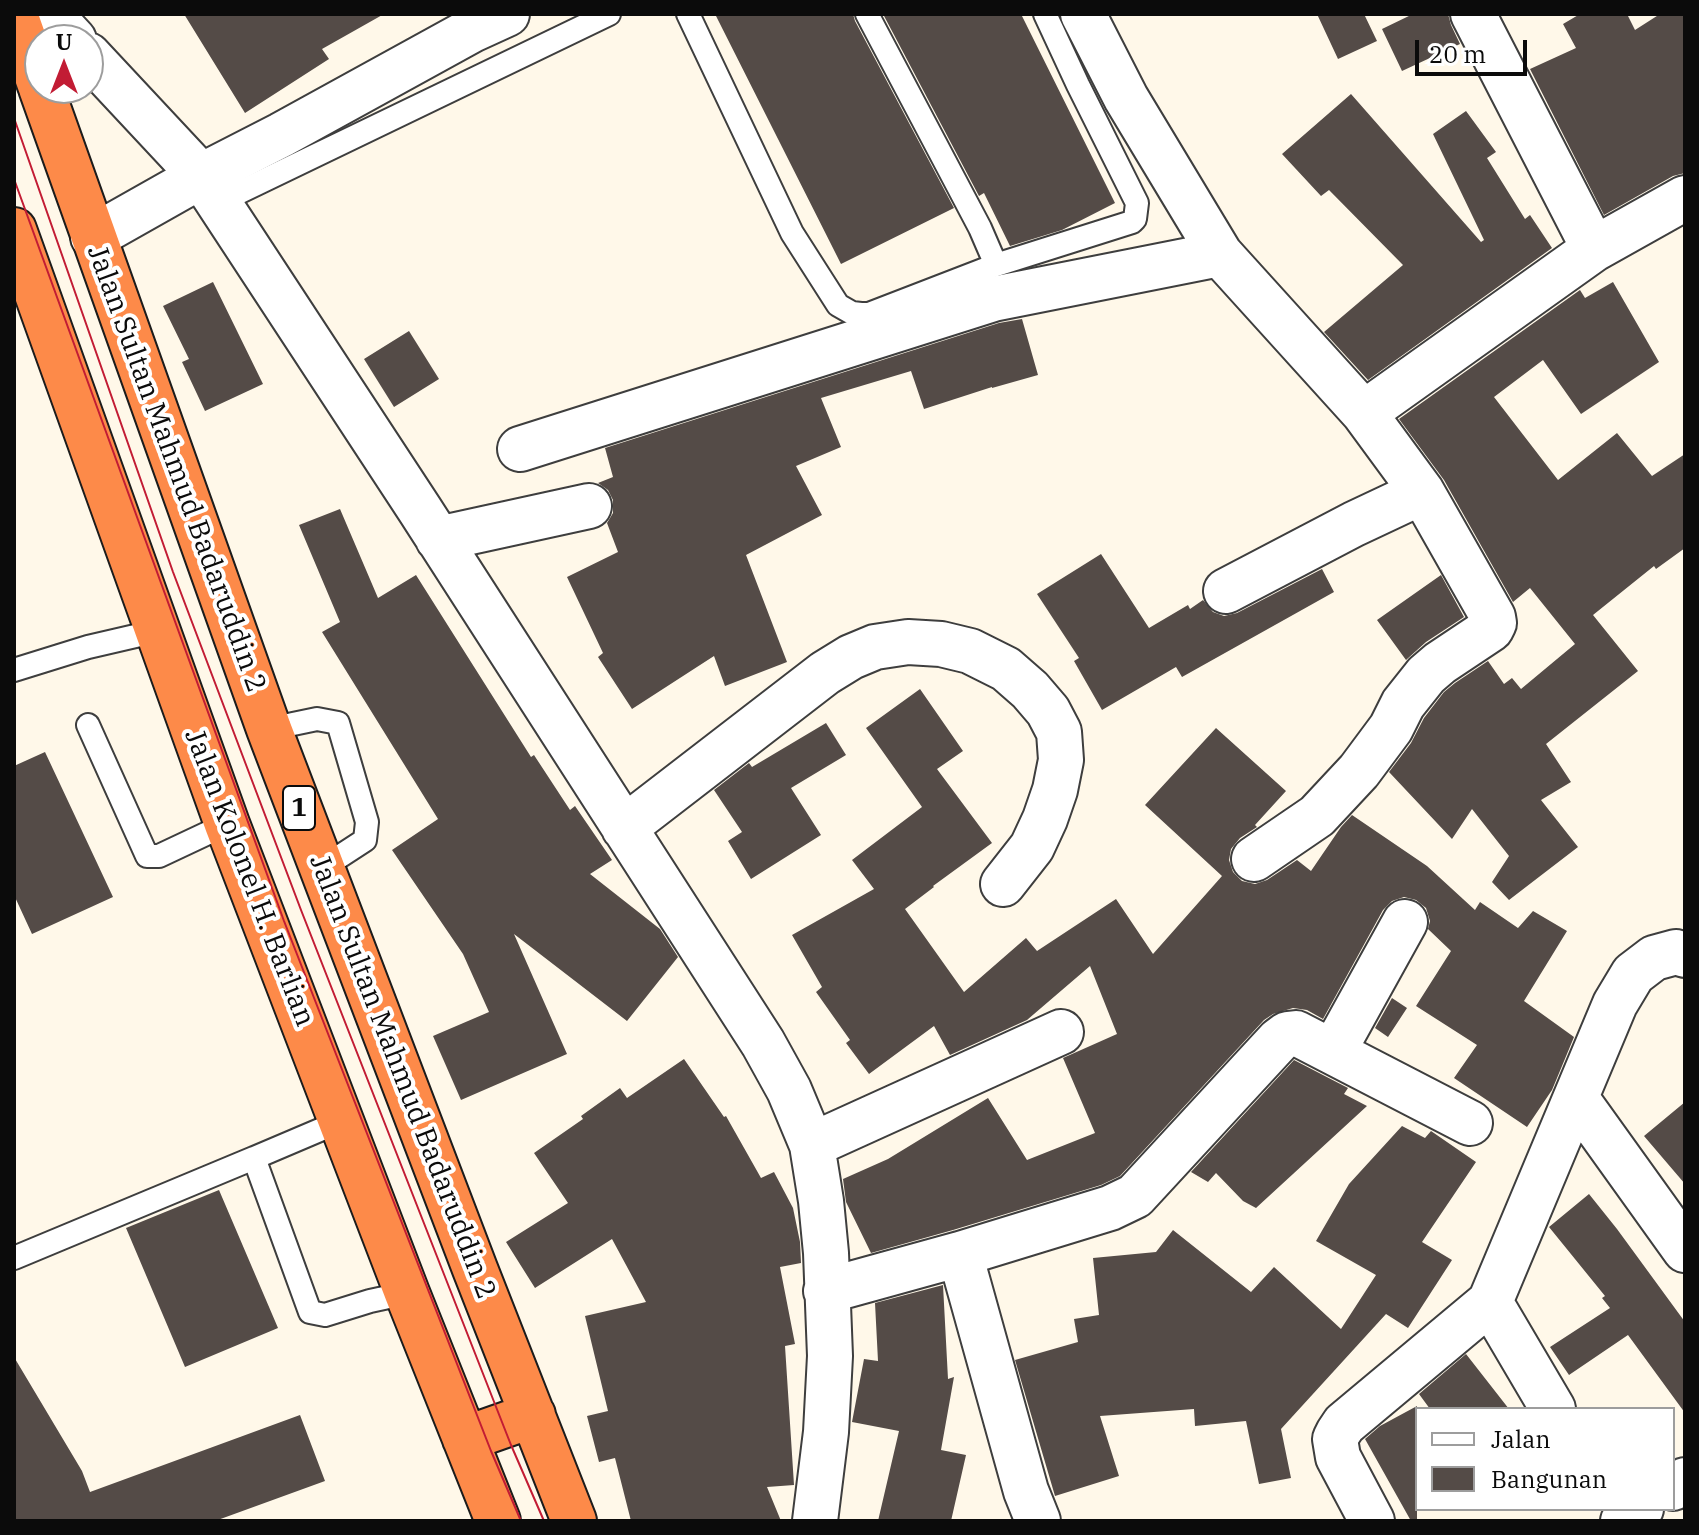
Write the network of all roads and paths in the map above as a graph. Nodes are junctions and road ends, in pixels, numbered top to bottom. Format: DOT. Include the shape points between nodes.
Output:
graph roads {
  1 [pos="15,14"];
  2 [pos="609,14"];
  3 [pos="688,14"];
  4 [pos="867,14"];
  5 [pos="1045,14"];
  6 [pos="1083,14"];
  7 [pos="1473,14"];
  8 [pos="480,19"];
  9 [pos="24,40"];
  10 [pos="104,73"];
  11 [pos="46,104"];
  12 [pos="210,189"];
  13 [pos="1680,212"];
  14 [pos="14,230"];
  15 [pos="93,237"];
  16 [pos="1594,249"];
  17 [pos="1220,254"];
  18 [pos="996,265"];
  19 [pos="1364,413"];
  20 [pos="520,449"];
  21 [pos="1422,492"];
  22 [pos="589,506"];
  23 [pos="438,539"];
  24 [pos="1226,591"];
  25 [pos="157,631"];
  26 [pos="14,670"];
  27 [pos="88,725"];
  28 [pos="269,729"];
  29 [pos="227,824"];
  30 [pos="624,828"];
  31 [pos="1254,859"];
  32 [pos="322,868"];
  33 [pos="1003,884"];
  34 [pos="1405,922"];
  35 [pos="1685,955"];
  36 [pos="1061,1032"];
  37 [pos="1333,1052"];
  38 [pos="1576,1098"];
  39 [pos="341,1121"];
  40 [pos="1470,1123"];
  41 [pos="812,1145"];
  42 [pos="254,1158"];
  43 [pos="1685,1250"];
  44 [pos="960,1254"];
  45 [pos="14,1258"];
  46 [pos="826,1291"];
  47 [pos="407,1293"];
  48 [pos="1490,1302"];
  49 [pos="1552,1407"];
  50 [pos="533,1415"];
  51 [pos="465,1439"];
  52 [pos="496,1521"];
  53 [pos="574,1521"];
  54 [pos="815,1521"];
  55 [pos="1038,1521"];
  56 [pos="1372,1521"];
  1 -- 9 [label="highway, Jalan Sultan Mahmud Badaruddin 2 / 1"];
  2 -- 12 [label="lane"];
  3 -- 18 [label="lane" via="792,233 838,305 869,314"];
  4 -- 18 [label="lane"];
  5 -- 18 [label="lane" via="1137,203 1136,214 1132,222"];
  6 -- 17 [label="street" via="1126,98"];
  7 -- 16 [label="street"];
  8 -- 12 [label="street" via="281,135"];
  10 -- 12 [label="street"];
  11 -- 15 [label="highway, Jalan Sultan Mahmud Badaruddin 2 / 1"];
  12 -- 15 [label="street"];
  12 -- 23 [label="street"];
  13 -- 16 [label="street"];
  14 -- 25 [label="highway, Jalan Kolonel H. Barlian"];
  15 -- 28 [label="highway, Jalan Sultan Mahmud Badaruddin 2 / 1"];
  16 -- 19 [label="street"];
  17 -- 19 [label="street"];
  17 -- 20 [label="street" via="979,303"];
  19 -- 21 [label="street"];
  21 -- 24 [label="street"];
  21 -- 31 [label="street" via="1494,623 1426,675 1359,771 1317,816"];
  22 -- 23 [label="street"];
  23 -- 30 [label="street"];
  25 -- 26 [label="lane"];
  25 -- 29 [label="highway, Jalan Kolonel H. Barlian"];
  27 -- 29 [label="lane" via="147,856 159,856"];
  28 -- 32 [label="highway, Jalan Sultan Mahmud Badaruddin 2 / 1"];
  28 -- 32 [label="lane" via="317,719 338,723 367,822 365,840"];
  29 -- 39 [label="highway, Jalan Kolonel H. Barlian"];
  30 -- 33 [label="street" via="851,657 908,642 941,644 1006,669 1048,711 1059,732 1061,760 1045,819 1032,847"];
  30 -- 41 [label="street" via="763,1043"];
  32 -- 50 [label="highway, Jalan Sultan Mahmud Badaruddin 2 / 1"];
  34 -- 37 [label="street"];
  35 -- 38 [label="street" via="1664,954 1633,974"];
  36 -- 41 [label="street"];
  37 -- 40 [label="street"];
  37 -- 44 [label="street" via="1296,1033 1284,1036 1135,1196"];
  38 -- 43 [label="street"];
  38 -- 48 [label="street"];
  39 -- 42 [label="lane"];
  39 -- 47 [label="highway, Jalan Kolonel H. Barlian"];
  41 -- 46 [label="street"];
  42 -- 45 [label="lane"];
  42 -- 47 [label="lane" via="310,1312 325,1315"];
  44 -- 46 [label="street"];
  44 -- 55 [label="street"];
  46 -- 54 [label="street" via="830,1356"];
  47 -- 51 [label="highway, Jalan Kolonel H. Barlian"];
  48 -- 49 [label="street"];
  48 -- 56 [label="street" via="1338,1433 1338,1457"];
  50 -- 51 [label="highway"];
  50 -- 53 [label="highway, Jalan Sultan Mahmud Badaruddin 2 / 1"];
  51 -- 52 [label="highway, Jalan Kolonel H. Barlian"];
}
